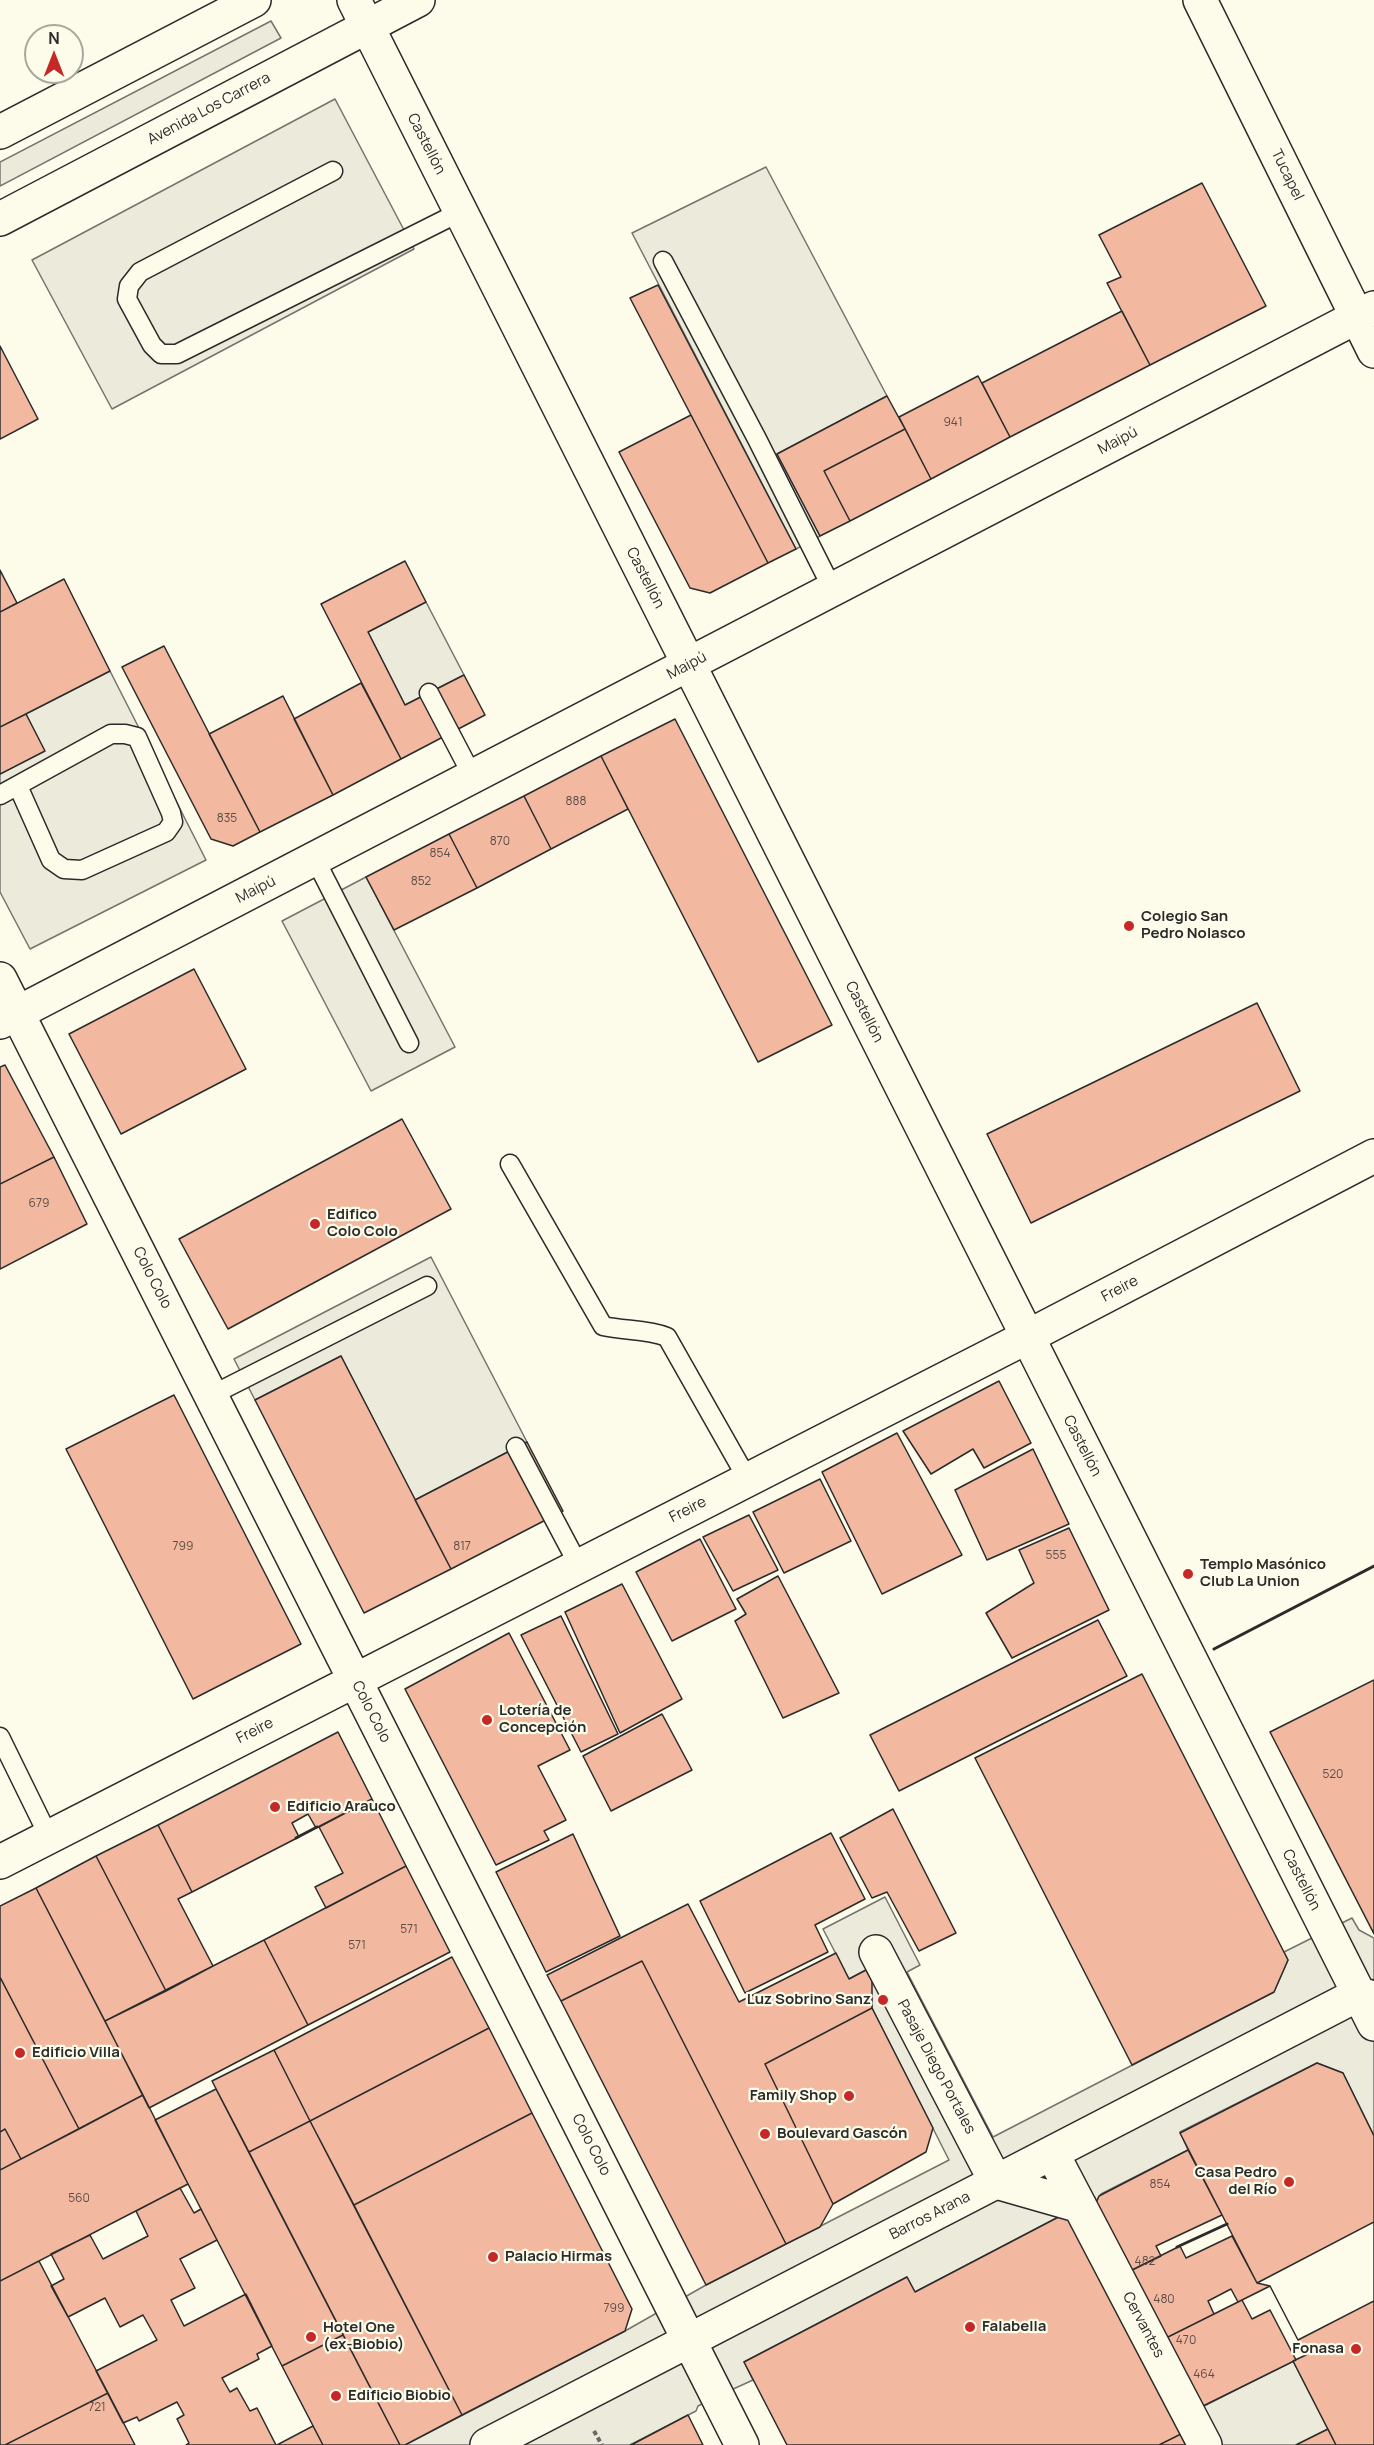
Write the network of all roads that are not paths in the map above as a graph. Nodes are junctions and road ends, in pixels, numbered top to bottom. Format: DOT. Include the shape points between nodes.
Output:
graph roads {
  1 [pos="254,0"];
  2 [pos="418,0"];
  3 [pos="1200,0"];
  4 [pos="360,13"];
  5 [pos="0,132"];
  6 [pos="333,171"];
  7 [pos="460,212"];
  8 [pos="0,219"];
  9 [pos="663,261"];
  10 [pos="1365,312"];
  11 [pos="1374,351"];
  12 [pos="833,590"];
  13 [pos="689,665"];
  14 [pos="429,693"];
  15 [pos="473,777"];
  16 [pos="18,786"];
  17 [pos="0,795"];
  18 [pos="315,859"];
  19 [pos="0,978"];
  20 [pos="9,1018"];
  21 [pos="409,1044"];
  22 [pos="1374,1156"];
  23 [pos="510,1164"];
  24 [pos="427,1286"];
  25 [pos="1028,1337"];
  26 [pos="212,1395"];
  27 [pos="516,1447"];
  28 [pos="748,1479"];
  29 [pos="579,1566"];
  30 [pos="356,1680"];
  31 [pos="0,1737"];
  32 [pos="49,1837"];
  33 [pos="0,1862"];
  34 [pos="876,1952"];
  35 [pos="1366,1996"];
  36 [pos="1374,2024"];
  37 [pos="1052,2153"];
  38 [pos="996,2182"];
  39 [pos="1080,2206"];
  40 [pos="690,2340"];
  41 [pos="487,2445"];
  42 [pos="742,2445"];
  43 [pos="1205,2445"];
  1 -- 5 [label="street"];
  2 -- 4 [label="street, Avenida Los Carrera"];
  3 -- 10 [label="street, Tucapel"];
  4 -- 7 [label="street, Castellón"];
  4 -- 8 [label="street, Avenida Los Carrera"];
  6 -- 7 [label="lane" via="140,272 129,286 127,299 161,354 177,354"];
  7 -- 13 [label="street, Castellón"];
  9 -- 12 [label="lane"];
  10 -- 11 [label="street, Tucapel"];
  10 -- 12 [label="street, Maipú"];
  12 -- 13 [label="street, Maipú"];
  13 -- 15 [label="street, Maipú"];
  13 -- 25 [label="street, Castellón"];
  14 -- 15 [label="lane"];
  15 -- 18 [label="street, Maipú"];
  16 -- 16 [label="lane" via="111,734 126,734 137,737 172,822 166,832 82,870 64,868 51,860"];
  16 -- 17 [label="lane"];
  18 -- 20 [label="street, Maipú"];
  18 -- 21 [label="lane"];
  19 -- 20 [label="street, Colo Colo"];
  20 -- 26 [label="street, Colo Colo"];
  22 -- 25 [label="street, Freire"];
  23 -- 28 [label="lane" via="603,1326 667,1337"];
  24 -- 26 [label="lane"];
  25 -- 28 [label="street, Freire"];
  25 -- 35 [label="street, Castellón"];
  26 -- 30 [label="street, Colo Colo"];
  27 -- 29 [label="lane"];
  28 -- 29 [label="street, Freire"];
  29 -- 30 [label="street, Freire"];
  30 -- 32 [label="street, Freire"];
  30 -- 40 [label="street, Colo Colo"];
  31 -- 32 [label="lane"];
  32 -- 33 [label="street, Freire"];
  34 -- 38 [label="street, Pasaje Diego Portales"];
  35 -- 36 [label="street, Castellón"];
  35 -- 37 [label="street, Barros Arana"];
  37 -- 38 [label="street, Barros Arana"];
  37 -- 39 [label="street, Cervantes"];
  38 -- 39 [label="street"];
  38 -- 40 [label="street, Barros Arana"];
  39 -- 43 [label="street, Cervantes"];
  40 -- 41 [label="street, Barros Arana"];
  40 -- 42 [label="street, Colo Colo"];
}
